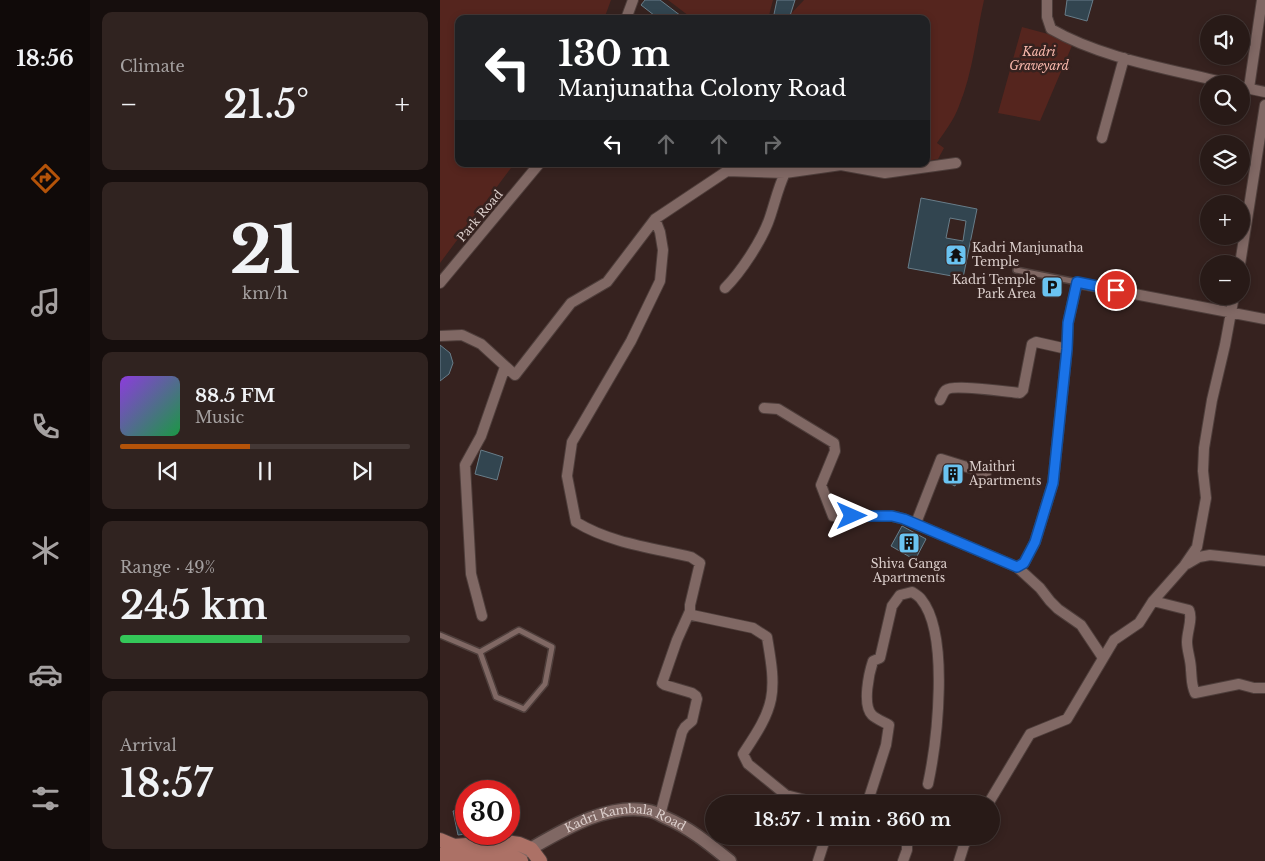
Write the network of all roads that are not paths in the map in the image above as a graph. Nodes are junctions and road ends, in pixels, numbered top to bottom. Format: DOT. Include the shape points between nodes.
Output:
graph roads {
  1 [pos="634,0"];
  2 [pos="1047,0"];
  3 [pos="1262,0"];
  4 [pos="628,15"];
  5 [pos="1124,58"];
  6 [pos="1247,75"];
  7 [pos="1200,77"];
  8 [pos="1250,88"];
  9 [pos="1265,92"];
  10 [pos="1265,105"];
  11 [pos="1102,138"];
  12 [pos="956,163"];
  13 [pos="537,167"];
  14 [pos="808,167"];
  15 [pos="852,167"];
  16 [pos="928,167"];
  17 [pos="930,167"];
  18 [pos="785,174"];
  19 [pos="655,219"];
  20 [pos="1241,255"];
  21 [pos="1016,270"];
  22 [pos="1077,282"];
  23 [pos="440,283"];
  24 [pos="724,288"];
  25 [pos="1233,305"];
  26 [pos="1232,312"];
  27 [pos="1265,318"];
  28 [pos="440,336"];
  29 [pos="1067,349"];
  30 [pos="505,367"];
  31 [pos="940,400"];
  32 [pos="764,408"];
  33 [pos="986,473"];
  34 [pos="916,523"];
  35 [pos="1265,561"];
  36 [pos="1184,566"];
  37 [pos="1017,567"];
  38 [pos="1153,601"];
  39 [pos="690,611"];
  40 [pos="482,616"];
  41 [pos="440,635"];
  42 [pos="480,652"];
  43 [pos="1103,658"];
  44 [pos="1265,688"];
  45 [pos="928,784"];
  46 [pos="786,795"];
  47 [pos="870,795"];
  48 [pos="993,795"];
  49 [pos="660,815"];
  50 [pos="440,840"];
  51 [pos="823,845"];
  52 [pos="907,845"];
  53 [pos="965,845"];
  54 [pos="531,849"];
  55 [pos="440,856"];
  56 [pos="518,859"];
  57 [pos="540,861"];
  58 [pos="730,861"];
  59 [pos="818,861"];
  60 [pos="903,861"];
  61 [pos="959,861"];
  1 -- 4 [label="street"];
  2 -- 5 [label="street" via="1050,29 1085,47"];
  3 -- 6 [label="street"];
  5 -- 7 [label="street"];
  5 -- 11 [label="street"];
  8 -- 9 [label="street"];
  10 -- 20 [label="street"];
  12 -- 17 [label="street"];
  13 -- 23 [label="street, Park Road"];
  14 -- 18 [label="street"];
  15 -- 16 [label="street" via="885,173"];
  18 -- 19 [label="street" via="727,171"];
  18 -- 24 [label="street" via="761,235 738,275"];
  19 -- 30 [label="street" via="608,282 571,303 515,375"];
  19 -- 39 [label="street" via="663,250 660,281 631,340 572,442 567,476 576,522 592,532 692,556 700,563"];
  21 -- 22 [label="lane"];
  22 -- 26 [label="street"];
  22 -- 29 [label="street" via="1068,323"];
  25 -- 26 [label="street"];
  26 -- 27 [label="street"];
  26 -- 36 [label="street" via="1204,448 1206,498 1200,538"];
  28 -- 30 [label="street" via="462,335 481,344"];
  29 -- 31 [label="street" via="1036,342 1032,344 1020,393 950,388"];
  29 -- 37 [label="street" via="1053,483 1035,542 1024,563"];
  30 -- 40 [label="street" via="481,436 465,465 471,574"];
  32 -- 34 [label="street" via="778,409 834,443 836,450 821,485 833,516 892,516"];
  33 -- 34 [label="street" via="941,459"];
  34 -- 37 [label="street"];
  35 -- 36 [label="street" via="1210,556 1199,557"];
  36 -- 38 [label="street"];
  37 -- 43 [label="street" via="1058,609 1081,625"];
  38 -- 43 [label="street" via="1139,623 1114,640"];
  38 -- 44 [label="street" via="1189,610 1188,659 1190,684 1195,693 1239,684"];
  39 -- 46 [label="street" via="692,615 753,628 767,637 772,670 771,698 760,728 743,754 748,764"];
  39 -- 49 [label="street" via="662,683 692,693 697,699 692,722 682,732"];
  41 -- 42 [label="lane"];
  42 -- 42 [label="lane" via="496,697 524,709 545,684 552,647 519,630"];
  43 -- 48 [label="street" via="1067,719 1030,734"];
  45 -- 47 [label="street" via="940,688 938,648 930,614 921,598 912,592 900,595 892,606 880,658 873,661 870,671 869,710 873,717 889,725"];
  49 -- 54 [label="street, Kadri Kambala Road" via="650,811 606,812"];
  49 -- 58 [label="street, Kadri Kambala Road" via="703,838"];
  50 -- 54 [label="main road" via="454,846 506,842"];
  51 -- 59 [label="street"];
  52 -- 60 [label="street"];
  53 -- 61 [label="street"];
  54 -- 56 [label="street, Kadri Kambala Road"];
  54 -- 57 [label="main road"];
  55 -- 56 [label="main road" via="510,855"];
}
